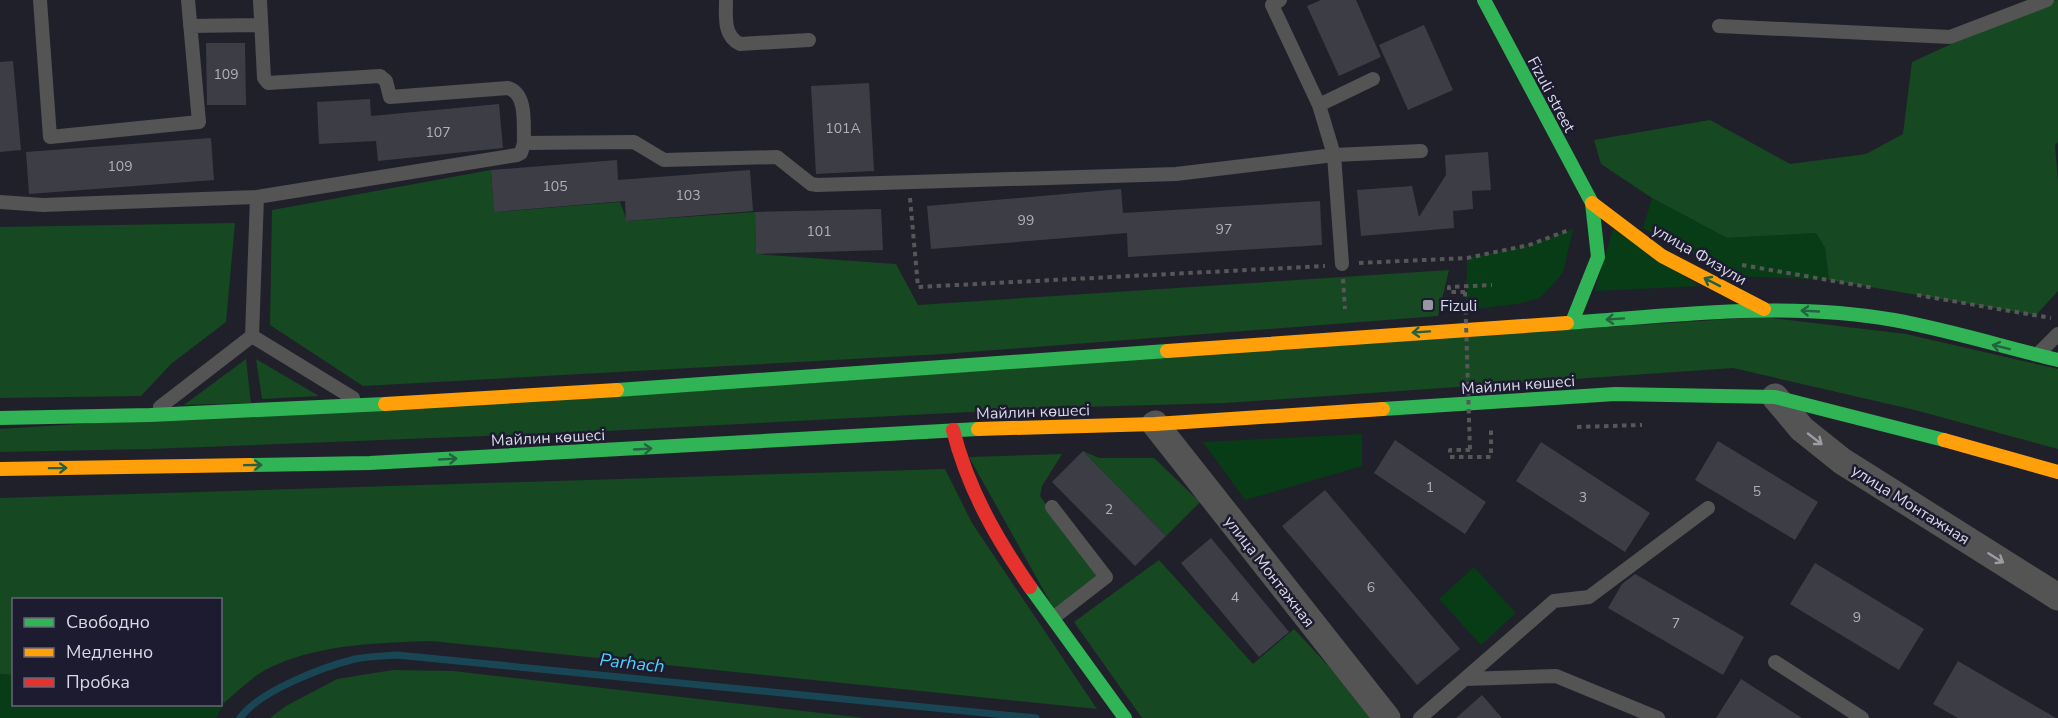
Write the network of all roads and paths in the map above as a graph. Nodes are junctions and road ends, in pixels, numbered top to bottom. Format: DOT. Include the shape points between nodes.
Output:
graph roads {
  1 [pos="40,0"];
  2 [pos="188,0"];
  3 [pos="260,0"];
  4 [pos="726,0"];
  5 [pos="1484,0"];
  6 [pos="2047,0"];
  7 [pos="1273,2"];
  8 [pos="261,25"];
  9 [pos="190,26"];
  10 [pos="1719,26"];
  11 [pos="808,40"];
  12 [pos="1373,79"];
  13 [pos="1319,105"];
  14 [pos="524,143"];
  15 [pos="1421,151"];
  16 [pos="1334,155"];
  17 [pos="908,182"];
  18 [pos="257,197"];
  19 [pos="0,202"];
  20 [pos="1592,203"];
  21 [pos="1732,263"];
  22 [pos="1342,264"];
  23 [pos="1492,285"];
  24 [pos="1886,290"];
  25 [pos="1909,294"];
  26 [pos="1345,309"];
  27 [pos="1764,309"];
  28 [pos="2058,319"];
  29 [pos="1572,322"];
  30 [pos="2058,334"];
  31 [pos="252,336"];
  32 [pos="2036,356"];
  33 [pos="2058,360"];
  34 [pos="1775,397"];
  35 [pos="365,405"];
  36 [pos="150,415"];
  37 [pos="0,418"];
  38 [pos="1155,424"];
  39 [pos="1652,424"];
  40 [pos="1572,427"];
  41 [pos="1502,429"];
  42 [pos="953,430"];
  43 [pos="1491,430"];
  44 [pos="1460,431"];
  45 [pos="0,469"];
  46 [pos="2058,472"];
  47 [pos="1052,507"];
  48 [pos="1708,508"];
  49 [pos="2058,597"];
  50 [pos="1053,618"];
  51 [pos="1775,662"];
  52 [pos="1465,679"];
  53 [pos="1125,718"];
  54 [pos="1387,718"];
  55 [pos="1420,718"];
  56 [pos="1658,718"];
  57 [pos="1862,718"];
  1 -- 9 [label="lane" via="50,137 196,125 200,120"];
  2 -- 9 [label="lane"];
  3 -- 8 [label="lane"];
  4 -- 11 [label="lane" via="726,26 735,42"];
  5 -- 20 [label="main road, Fizuli street"];
  6 -- 10 [label="lane" via="1950,37"];
  7 -- 13 [label="lane"];
  8 -- 9 [label="lane"];
  8 -- 14 [label="lane" via="264,78 268,83 380,76 386,81 390,97 508,88 521,99"];
  12 -- 13 [label="lane"];
  13 -- 16 [label="lane"];
  14 -- 17 [label="lane" via="634,142 664,160 777,157 817,185"];
  14 -- 18 [label="lane" via="517,155"];
  15 -- 16 [label="lane"];
  16 -- 17 [label="lane" via="1176,174"];
  16 -- 22 [label="lane"];
  17 -- 22 [label="path" via="918,287"];
  18 -- 19 [label="lane" via="43,205"];
  18 -- 31 [label="lane"];
  20 -- 22 [label="path" via="1573,229 1529,245 1467,258"];
  27 -- 20 [label="main road, улица Физули, one-way" via="1662,255"];
  20 -- 29 [label="main road" via="1598,257"];
  21 -- 24 [label="path"];
  22 -- 26 [label="path"];
  23 -- 43 [label="path, bridge" via="1449,287 1449,292 1465,292 1470,450 1450,450 1450,457 1491,457"];
  25 -- 28 [label="path"];
  27 -- 29 [label="main road, one-way"];
  32 -- 27 [label="main road, one-way" via="1894,320"];
  29 -- 35 [label="main road, one-way"];
  30 -- 32 [label="lane"];
  31 -- 35 [label="lane"];
  31 -- 36 [label="lane"];
  32 -- 33 [label="main road"];
  34 -- 38 [label="main road, Майлин көшесі" via="1615,394"];
  34 -- 46 [label="main road, Майлин көшесі" via="1883,422"];
  34 -- 49 [label="street, улица Монтажная, one-way" via="1802,429 1842,460"];
  35 -- 36 [label="main road"];
  36 -- 37 [label="main road"];
  38 -- 42 [label="main road, Майлин көшесі"];
  38 -- 54 [label="street, улица Монтажная"];
  39 -- 40 [label="path"];
  41 -- 43 [label="path"];
  45 -- 42 [label="main road, Майлин көшесі, one-way" via="370,463"];
  42 -- 50 [label="main road" via="976,501 1003,549"];
  43 -- 44 [label="path"];
  47 -- 50 [label="lane" via="1106,577"];
  48 -- 52 [label="lane" via="1589,597 1554,601"];
  50 -- 53 [label="main road"];
  51 -- 57 [label="lane"];
  52 -- 55 [label="lane"];
  52 -- 56 [label="lane" via="1556,676"];
}
